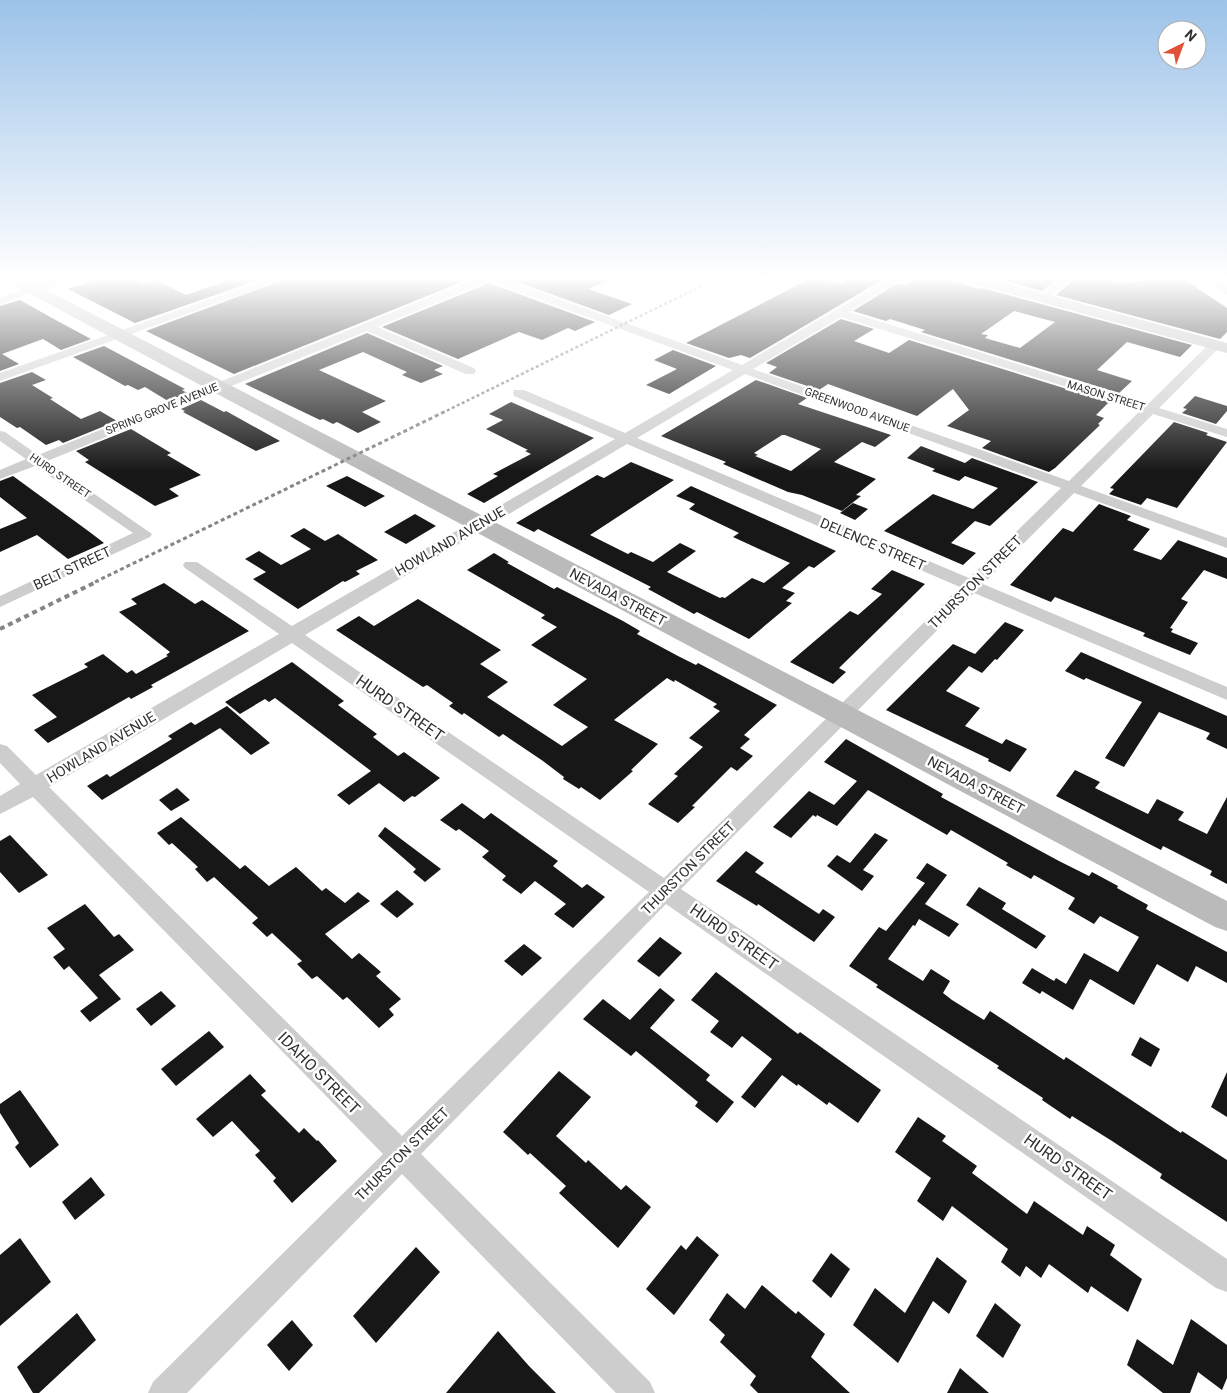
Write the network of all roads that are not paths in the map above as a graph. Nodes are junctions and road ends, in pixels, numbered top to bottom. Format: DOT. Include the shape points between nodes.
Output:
graph roads {
  1 [pos="99,342"];
  2 [pos="132,342"];
  3 [pos="330,342"];
  4 [pos="402,342"];
  5 [pos="669,342"];
  6 [pos="792,342"];
  7 [pos="932,342"];
  8 [pos="1206,342"];
  9 [pos="1221,346"];
  10 [pos="744,369"];
  11 [pos="470,371"];
  12 [pos="0,377"];
  13 [pos="218,387"];
  14 [pos="519,393"];
  15 [pos="1150,409"];
  16 [pos="1227,433"];
  17 [pos="0,435"];
  18 [pos="625,439"];
  19 [pos="36,460"];
  20 [pos="0,475"];
  21 [pos="1071,487"];
  22 [pos="479,524"];
  23 [pos="144,534"];
  24 [pos="1227,542"];
  25 [pos="191,564"];
  26 [pos="972,586"];
  27 [pos="0,602"];
  28 [pos="293,633"];
  29 [pos="1227,694"];
  30 [pos="841,714"];
  31 [pos="0,751"];
  32 [pos="34,786"];
  33 [pos="0,806"];
  34 [pos="666,890"];
  35 [pos="1227,917"];
  36 [pos="401,1155"];
  37 [pos="1227,1277"];
  38 [pos="164,1393"];
  39 [pos="639,1393"];
  1 -- 12 [label="street"];
  2 -- 13 [label="street, NEVADA STREET"];
  3 -- 13 [label="street, SPRING GROVE AVENUE"];
  4 -- 11 [label="street"];
  5 -- 10 [label="street, GREENWOOD AVENUE"];
  6 -- 10 [label="street, HOWLAND AVENUE"];
  7 -- 15 [label="street, MASON STREET"];
  8 -- 9 [label="street"];
  9 -- 15 [label="street, THURSTON STREET"];
  10 -- 18 [label="street, HOWLAND AVENUE"];
  10 -- 21 [label="street, GREENWOOD AVENUE"];
  13 -- 19 [label="street, SPRING GROVE AVENUE"];
  13 -- 22 [label="street, NEVADA STREET"];
  14 -- 18 [label="street, DELENCE STREET"];
  15 -- 16 [label="street, MASON STREET"];
  15 -- 21 [label="street, THURSTON STREET"];
  17 -- 19 [label="street, HURD STREET"];
  18 -- 22 [label="street, HOWLAND AVENUE"];
  18 -- 26 [label="street, DELENCE STREET"];
  19 -- 20 [label="street, SPRING GROVE AVENUE"];
  19 -- 23 [label="street, HURD STREET"];
  21 -- 24 [label="street, GREENWOOD AVENUE"];
  21 -- 26 [label="street, THURSTON STREET"];
  22 -- 28 [label="street, HOWLAND AVENUE"];
  22 -- 30 [label="street, NEVADA STREET"];
  23 -- 27 [label="street, BELT STREET"];
  25 -- 28 [label="street, HURD STREET"];
  26 -- 29 [label="street, DELENCE STREET"];
  26 -- 30 [label="street, THURSTON STREET"];
  28 -- 32 [label="street, HOWLAND AVENUE"];
  28 -- 34 [label="street, HURD STREET"];
  30 -- 34 [label="street, THURSTON STREET"];
  30 -- 35 [label="street, NEVADA STREET"];
  31 -- 32 [label="street, IDAHO STREET"];
  32 -- 33 [label="street, HOWLAND AVENUE"];
  32 -- 36 [label="street, IDAHO STREET"];
  34 -- 36 [label="street, THURSTON STREET"];
  34 -- 37 [label="street, HURD STREET"];
  36 -- 38 [label="street, THURSTON STREET"];
  36 -- 39 [label="street, IDAHO STREET"];
}
